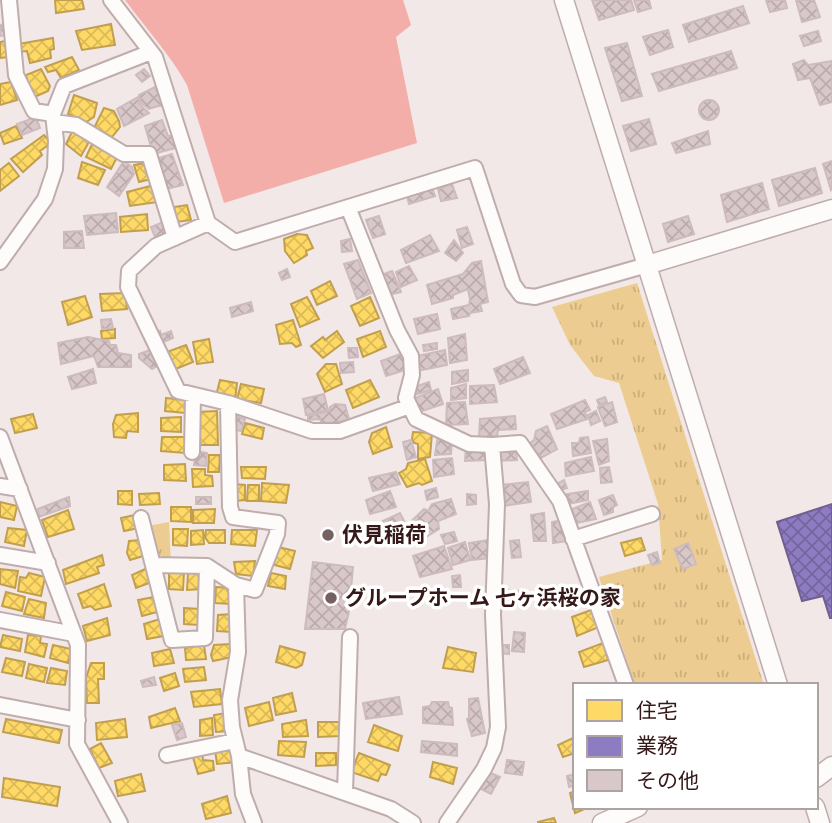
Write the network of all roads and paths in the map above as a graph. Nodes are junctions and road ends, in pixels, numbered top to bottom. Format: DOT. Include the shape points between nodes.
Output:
graph roads {
  1 [pos="9,0"];
  2 [pos="111,0"];
  3 [pos="564,0"];
  4 [pos="151,51"];
  5 [pos="16,75"];
  6 [pos="0,80"];
  7 [pos="53,118"];
  8 [pos="348,207"];
  9 [pos="832,209"];
  10 [pos="208,223"];
  11 [pos="175,238"];
  12 [pos="0,262"];
  13 [pos="647,265"];
  14 [pos="193,395"];
  15 [pos="228,403"];
  16 [pos="410,406"];
  17 [pos="0,437"];
  18 [pos="492,445"];
  19 [pos="192,453"];
  20 [pos="0,486"];
  21 [pos="20,489"];
  22 [pos="652,514"];
  23 [pos="141,518"];
  24 [pos="573,538"];
  25 [pos="0,555"];
  26 [pos="48,563"];
  27 [pos="153,565"];
  28 [pos="208,566"];
  29 [pos="236,585"];
  30 [pos="0,620"];
  31 [pos="74,634"];
  32 [pos="350,636"];
  33 [pos="625,683"];
  34 [pos="777,683"];
  35 [pos="0,705"];
  36 [pos="78,720"];
  37 [pos="237,748"];
  38 [pos="167,755"];
  39 [pos="345,792"];
  40 [pos="634,809"];
  41 [pos="120,823"];
  42 [pos="254,823"];
  43 [pos="413,823"];
  44 [pos="447,823"];
  45 [pos="602,823"];
  1 -- 5 [label="street"];
  2 -- 4 [label="street"];
  3 -- 13 [label="street"];
  4 -- 7 [label="street" via="64,86"];
  4 -- 10 [label="street"];
  5 -- 6 [label="street"];
  5 -- 7 [label="street" via="34,111"];
  7 -- 11 [label="street" via="76,125 124,154 149,154"];
  7 -- 12 [label="street" via="55,169 45,199"];
  8 -- 10 [label="street" via="235,242"];
  8 -- 13 [label="street" via="475,168 513,284 521,295 536,297"];
  8 -- 16 [label="street" via="411,356 406,398"];
  9 -- 13 [label="street"];
  10 -- 11 [label="street"];
  11 -- 14 [label="street" via="156,246 129,271 128,287 178,391"];
  13 -- 34 [label="street"];
  14 -- 15 [label="street"];
  14 -- 19 [label="street"];
  15 -- 16 [label="street" via="312,430 340,431"];
  15 -- 29 [label="street" via="233,517 278,523 255,590"];
  16 -- 18 [label="street" via="416,419 470,444"];
  17 -- 21 [label="street"];
  18 -- 24 [label="street" via="520,443 560,501"];
  18 -- 44 [label="street" via="497,504 493,628 498,727 484,769"];
  20 -- 21 [label="street"];
  21 -- 26 [label="street"];
  22 -- 24 [label="street"];
  23 -- 27 [label="street"];
  24 -- 33 [label="street"];
  25 -- 26 [label="street"];
  26 -- 31 [label="street"];
  27 -- 28 [label="street"];
  27 -- 28 [label="street" via="172,640 205,638"];
  28 -- 29 [label="street"];
  29 -- 37 [label="street" via="238,652 230,700"];
  30 -- 31 [label="street"];
  31 -- 36 [label="street"];
  32 -- 39 [label="street"];
  35 -- 36 [label="street"];
  36 -- 41 [label="street" via="77,744"];
  37 -- 38 [label="street"];
  37 -- 39 [label="street"];
  37 -- 42 [label="street" via="243,794"];
  39 -- 43 [label="street" via="391,809"];
  40 -- 45 [label="street"];
}
